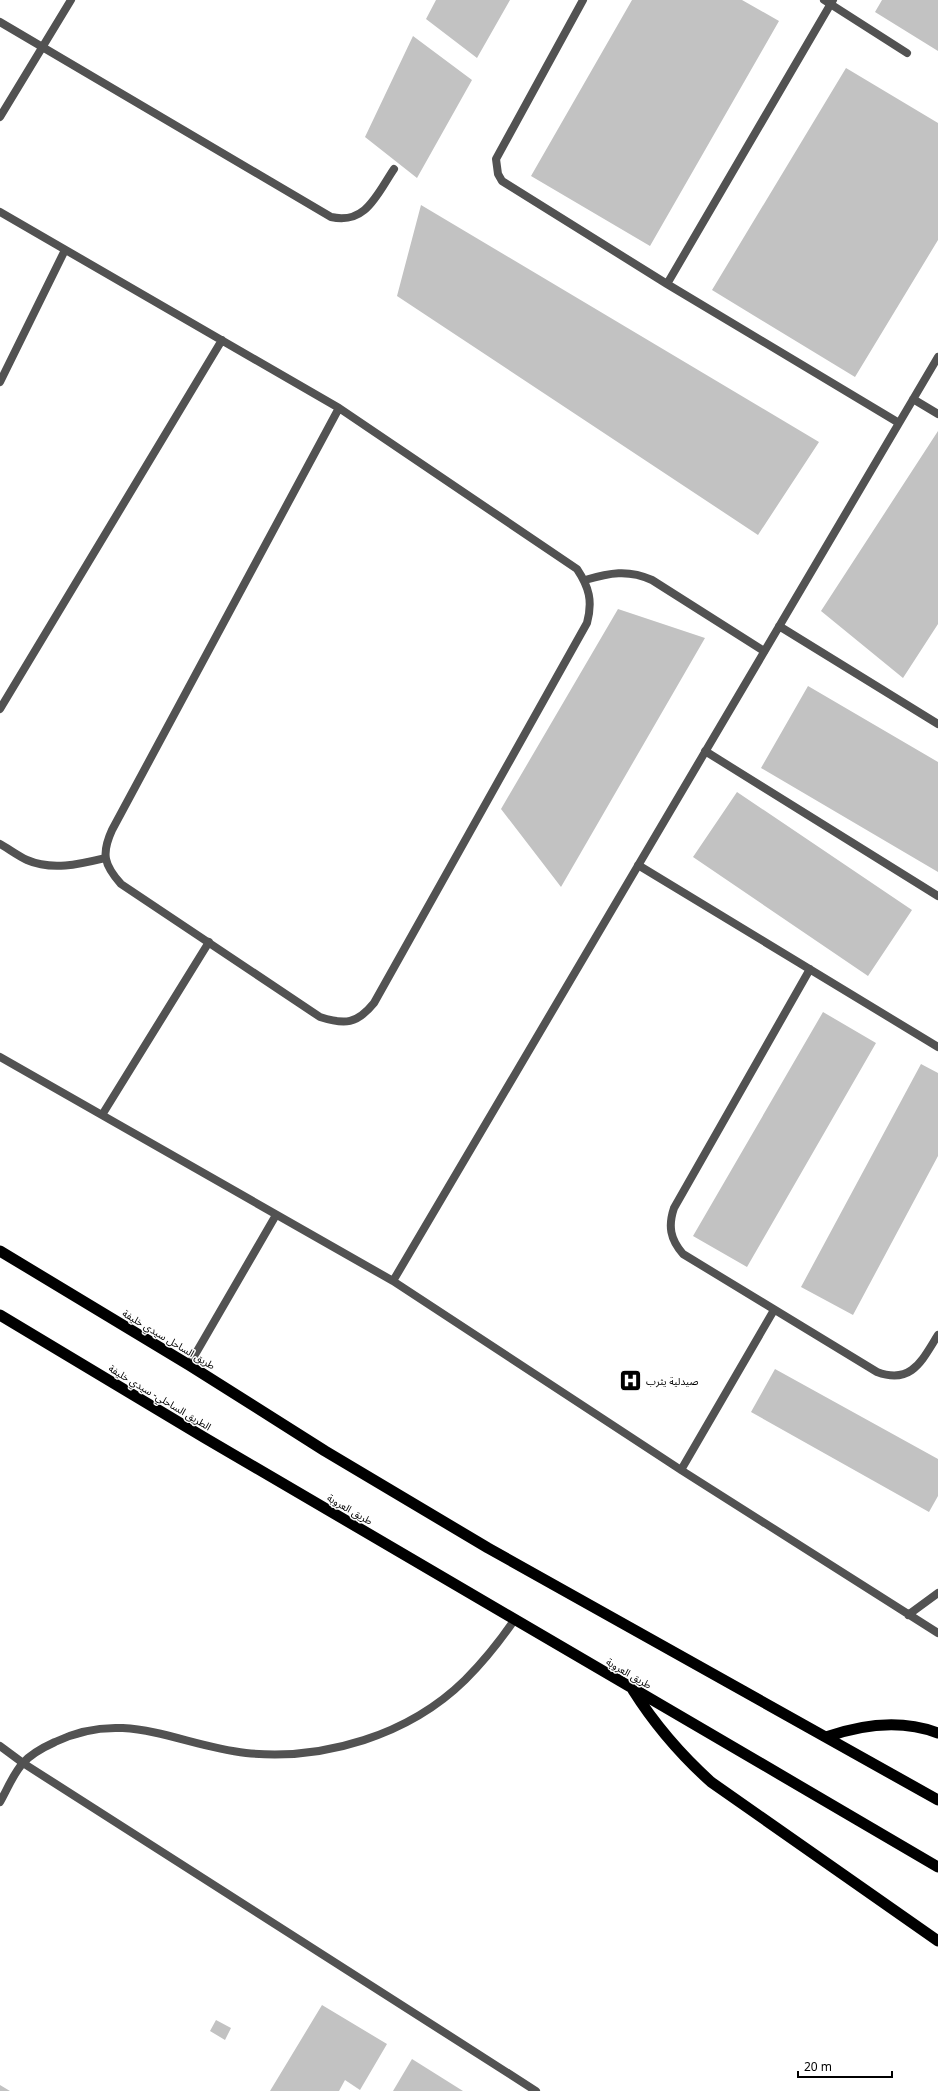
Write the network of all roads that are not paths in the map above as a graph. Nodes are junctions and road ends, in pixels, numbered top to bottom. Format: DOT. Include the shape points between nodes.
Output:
graph roads {
  1 [pos="71,0"];
  2 [pos="583,0"];
  3 [pos="829,1"];
  4 [pos="0,22"];
  5 [pos="43,48"];
  6 [pos="908,54"];
  7 [pos="0,117"];
  8 [pos="394,169"];
  9 [pos="0,212"];
  10 [pos="65,250"];
  11 [pos="667,284"];
  12 [pos="222,340"];
  13 [pos="938,357"];
  14 [pos="0,382"];
  15 [pos="913,399"];
  16 [pos="339,408"];
  17 [pos="938,414"];
  18 [pos="898,423"];
  19 [pos="585,580"];
  20 [pos="779,626"];
  21 [pos="764,651"];
  22 [pos="0,709"];
  23 [pos="938,724"];
  24 [pos="705,751"];
  25 [pos="0,844"];
  26 [pos="105,858"];
  27 [pos="638,865"];
  28 [pos="938,896"];
  29 [pos="209,942"];
  30 [pos="810,969"];
  31 [pos="938,1047"];
  32 [pos="0,1057"];
  33 [pos="102,1115"];
  34 [pos="276,1215"];
  35 [pos="0,1251"];
  36 [pos="393,1281"];
  37 [pos="774,1310"];
  38 [pos="0,1315"];
  39 [pos="938,1334"];
  40 [pos="189,1365"];
  41 [pos="681,1470"];
  42 [pos="309,1499"];
  43 [pos="938,1593"];
  44 [pos="908,1615"];
  45 [pos="515,1619"];
  46 [pos="938,1633"];
  47 [pos="631,1688"];
  48 [pos="938,1733"];
  49 [pos="826,1737"];
  50 [pos="0,1746"];
  51 [pos="22,1763"];
  52 [pos="938,1800"];
  53 [pos="0,1802"];
  54 [pos="938,1867"];
  55 [pos="938,1941"];
  56 [pos="536,2091"];
  1 -- 5 [label="street"];
  2 -- 11 [label="street" via="496,159 498,174 509,186"];
  3 -- 6 [label="street"];
  3 -- 11 [label="street"];
  4 -- 5 [label="street"];
  5 -- 7 [label="street"];
  5 -- 8 [label="street" via="331,217 349,219 367,209"];
  9 -- 10 [label="street"];
  10 -- 12 [label="street"];
  10 -- 14 [label="street"];
  11 -- 18 [label="street"];
  12 -- 16 [label="street"];
  12 -- 22 [label="street"];
  13 -- 15 [label="street"];
  15 -- 17 [label="street"];
  15 -- 18 [label="street"];
  16 -- 19 [label="street" via="576,569"];
  16 -- 26 [label="street" via="112,830 106,843"];
  18 -- 20 [label="street"];
  19 -- 21 [label="street" via="608,573 639,574"];
  19 -- 29 [label="street" via="590,595 587,623 374,1003 364,1015 352,1021 337,1023 320,1017"];
  20 -- 21 [label="street"];
  20 -- 23 [label="street"];
  21 -- 24 [label="street"];
  24 -- 27 [label="street"];
  24 -- 28 [label="street"];
  25 -- 26 [label="street" via="28,861 52,866 76,865"];
  26 -- 29 [label="street" via="111,872 122,884"];
  27 -- 30 [label="street"];
  27 -- 36 [label="street"];
  29 -- 33 [label="street"];
  30 -- 31 [label="street"];
  30 -- 37 [label="street" via="674,1208 670,1220 674,1244 683,1254"];
  32 -- 33 [label="street"];
  33 -- 34 [label="street"];
  34 -- 36 [label="street"];
  34 -- 40 [label="street"];
  35 -- 40 [label="highway, طريق الساحل سيدي خليفة"];
  36 -- 41 [label="street"];
  37 -- 39 [label="street" via="887,1376 908,1373 917,1367"];
  37 -- 41 [label="street"];
  38 -- 42 [label="highway, الطريق الساحلي- سيدي خليفة"];
  40 -- 49 [label="highway, طريق الساحل سيدي خليفة" via="325,1451 495,1552"];
  41 -- 44 [label="street"];
  42 -- 45 [label="highway, طريق العروبة"];
  43 -- 44 [label="street"];
  44 -- 46 [label="street"];
  45 -- 47 [label="highway, طريق العروبة"];
  45 -- 51 [label="street" via="492,1652 464,1681 434,1705 400,1725 363,1740 325,1750 285,1754 246,1753 142,1729 116,1727 90,1729 66,1737 43,1748"];
  47 -- 54 [label="highway, طريق العروبة"];
  47 -- 55 [label="highway" via="667,1739 711,1782"];
  48 -- 49 [label="highway" via="914,1726 892,1724 848,1729"];
  49 -- 52 [label="highway"];
  50 -- 51 [label="street"];
  51 -- 53 [label="street"];
  51 -- 56 [label="street"];
}
